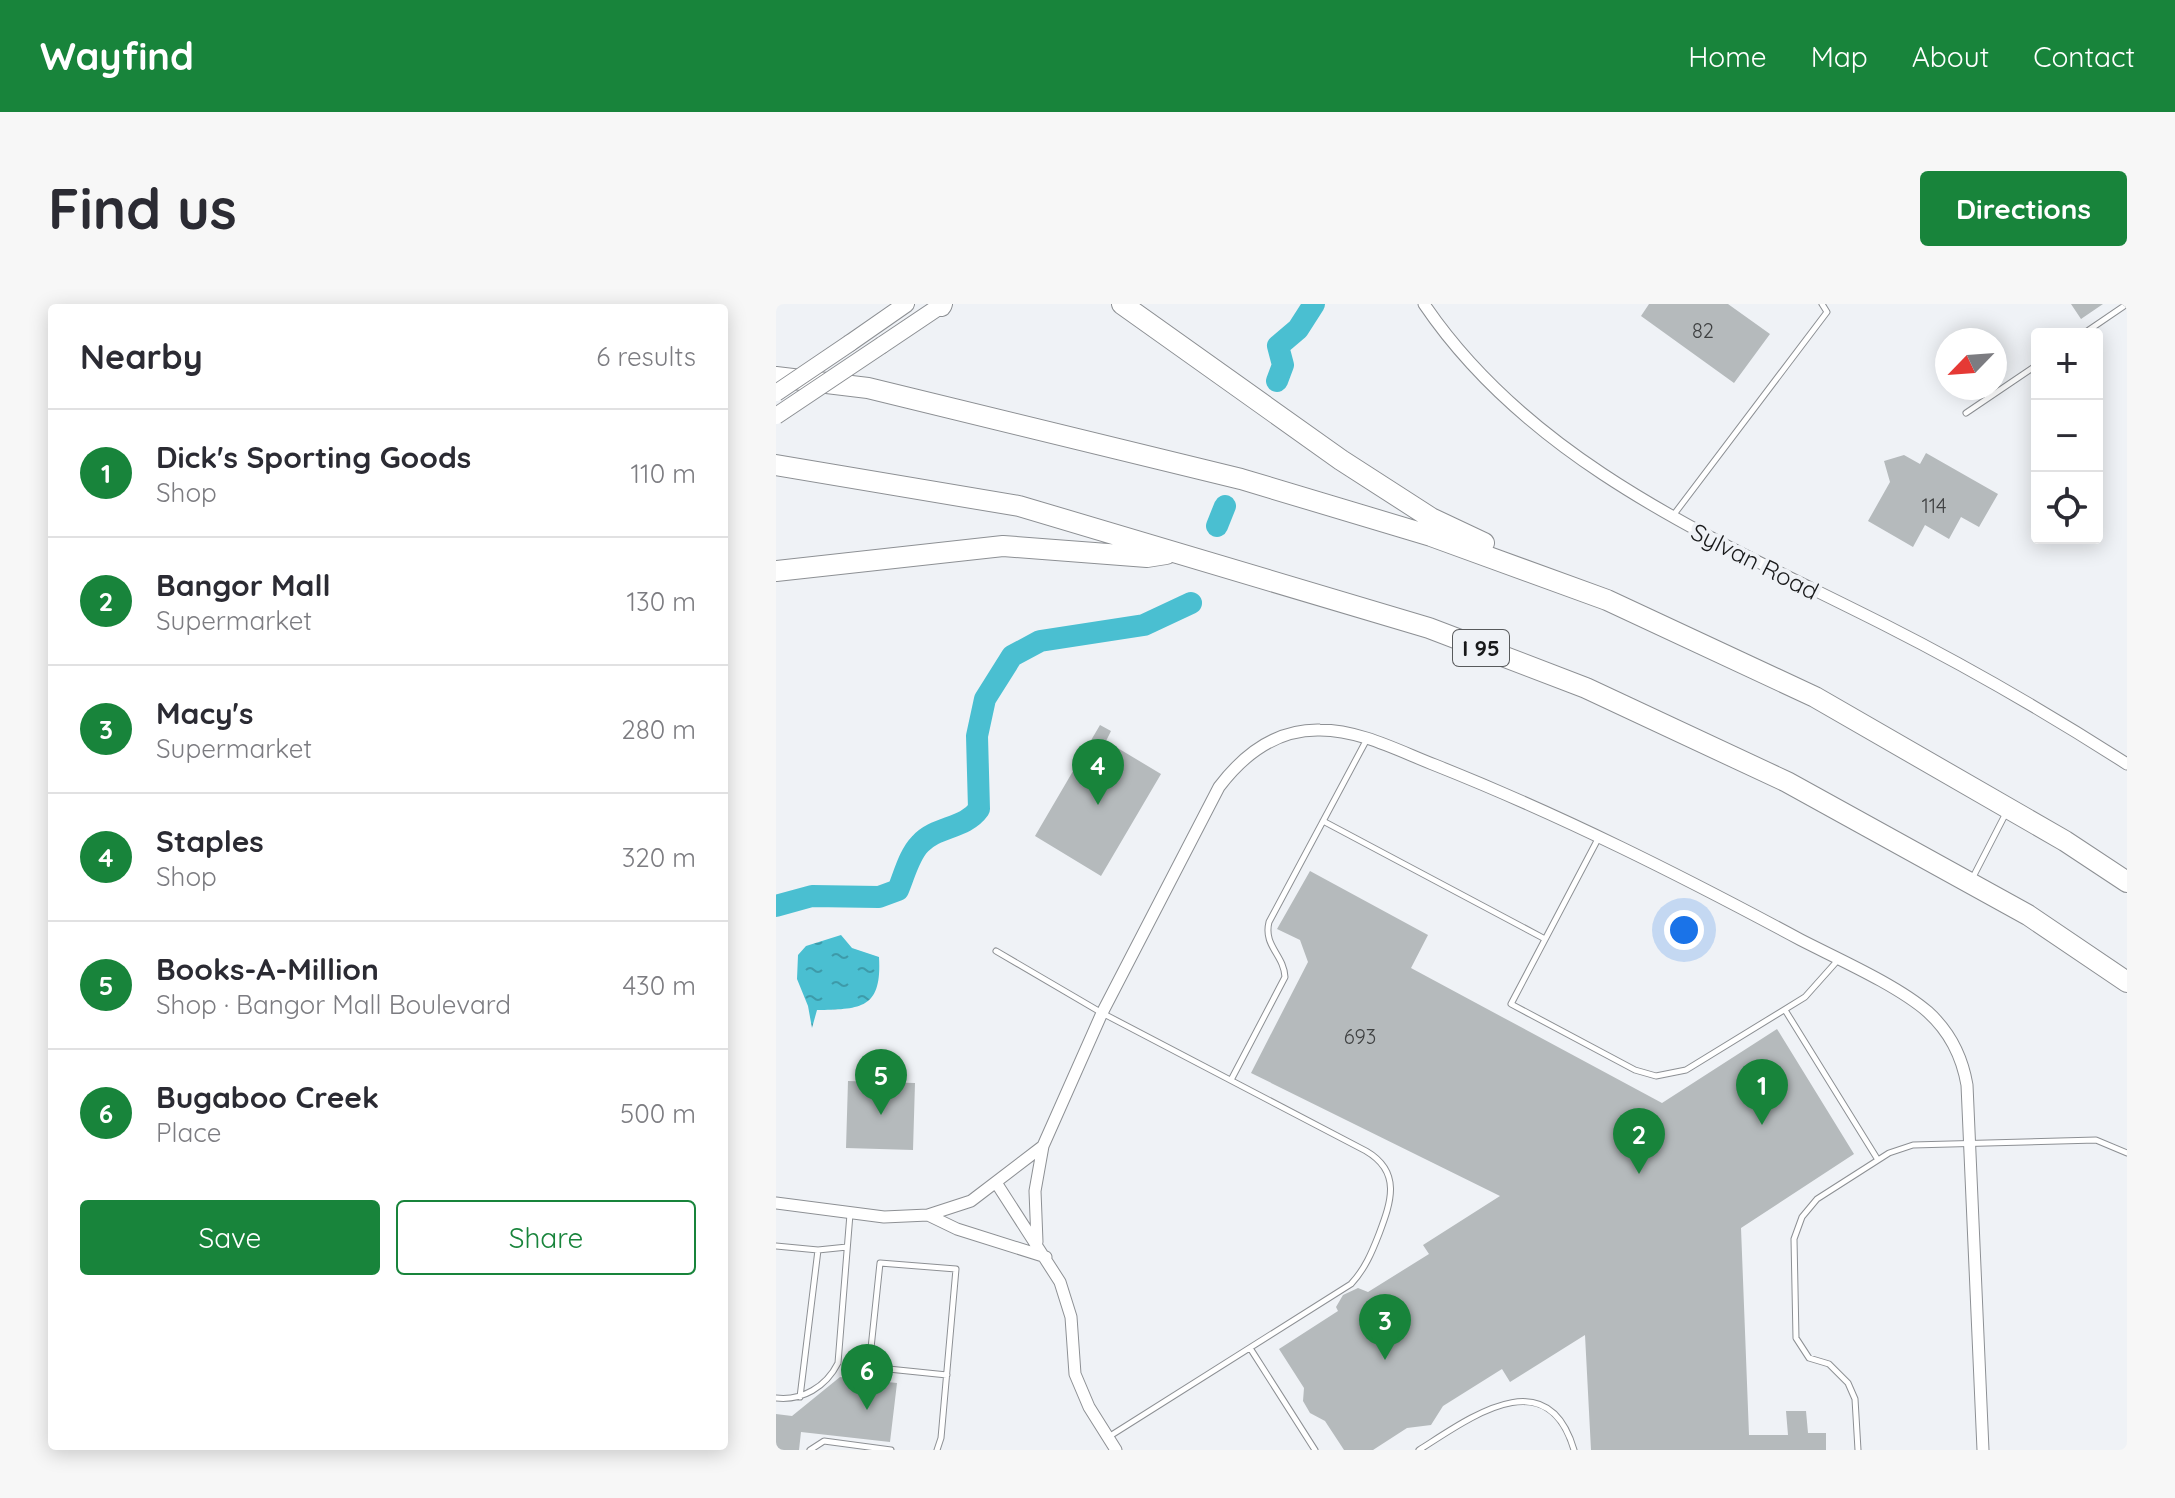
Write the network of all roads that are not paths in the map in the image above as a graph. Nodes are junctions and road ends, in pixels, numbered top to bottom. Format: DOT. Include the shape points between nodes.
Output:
graph roads {
  1 [pos="906,304"];
  2 [pos="1424,304"];
  3 [pos="1822,304"];
  4 [pos="2127,304"];
  5 [pos="942,305"];
  6 [pos="1121,305"];
  7 [pos="2092,328"];
  8 [pos="2031,369"];
  9 [pos="776,377"];
  10 [pos="776,393"];
  11 [pos="1966,413"];
  12 [pos="776,416"];
  13 [pos="776,465"];
  14 [pos="1671,519"];
  15 [pos="1180,553"];
  16 [pos="776,571"];
  17 [pos="1607,600"];
  18 [pos="1367,738"];
  19 [pos="2127,764"];
  20 [pos="2008,809"];
  21 [pos="1323,821"];
  22 [pos="1599,837"];
  23 [pos="2127,882"];
  24 [pos="1969,883"];
  25 [pos="1545,939"];
  26 [pos="996,951"];
  27 [pos="1839,960"];
  28 [pos="2127,982"];
  29 [pos="1785,1010"];
  30 [pos="1102,1013"];
  31 [pos="1231,1080"];
  32 [pos="1971,1141"];
  33 [pos="1043,1146"];
  34 [pos="2127,1153"];
  35 [pos="1878,1160"];
  36 [pos="997,1184"];
  37 [pos="776,1203"];
  38 [pos="850,1213"];
  39 [pos="928,1215"];
  40 [pos="1037,1243"];
  41 [pos="776,1246"];
  42 [pos="847,1247"];
  43 [pos="818,1250"];
  44 [pos="1046,1257"];
  45 [pos="1250,1348"];
  46 [pos="947,1375"];
  47 [pos="776,1398"];
  48 [pos="800,1398"];
  49 [pos="1108,1437"];
  50 [pos="810,1450"];
  51 [pos="891,1450"];
  52 [pos="937,1450"];
  53 [pos="1116,1450"];
  54 [pos="1315,1450"];
  55 [pos="1419,1450"];
  56 [pos="1574,1450"];
  57 [pos="1858,1450"];
  58 [pos="1983,1450"];
  1 -- 10 [label="main road, bridge"];
  2 -- 14 [label="street, Sylvan Road" via="1473,362 1544,431"];
  3 -- 14 [label="lane" via="1827,312"];
  4 -- 7 [label="lane"];
  5 -- 12 [label="main road, bridge"];
  6 -- 17 [label="highway" via="1431,518"];
  8 -- 11 [label="lane"];
  9 -- 17 [label="highway" via="868,388 1241,479 1431,536"];
  13 -- 15 [label="highway, I 95" via="1019,506"];
  14 -- 19 [label="street, Sylvan Road" via="1887,626"];
  15 -- 16 [label="highway" via="1147,557 1003,546"];
  15 -- 24 [label="highway, I 95" via="1429,628 1586,688 1787,782"];
  17 -- 20 [label="highway" via="1815,697"];
  18 -- 21 [label="lane"];
  18 -- 22 [label="street"];
  18 -- 30 [label="street" via="1337,730 1293,733 1241,761 1219,787"];
  20 -- 23 [label="highway"];
  20 -- 24 [label="lane"];
  21 -- 25 [label="lane"];
  21 -- 31 [label="lane" via="1269,922 1268,942 1285,977"];
  22 -- 25 [label="lane"];
  22 -- 27 [label="street"];
  24 -- 28 [label="highway, I 95" via="2028,915"];
  25 -- 29 [label="lane" via="1511,1004 1645,1073 1686,1070"];
  26 -- 30 [label="lane"];
  27 -- 29 [label="lane" via="1805,997"];
  27 -- 32 [label="street" via="1920,1006 1947,1033 1964,1069"];
  29 -- 35 [label="lane"];
  30 -- 31 [label="lane"];
  30 -- 33 [label="street"];
  31 -- 45 [label="lane" via="1374,1156 1390,1175 1393,1196 1359,1275"];
  32 -- 34 [label="lane" via="2096,1140"];
  32 -- 35 [label="lane" via="1913,1145"];
  32 -- 58 [label="street"];
  33 -- 36 [label="street"];
  33 -- 40 [label="street" via="1035,1191"];
  35 -- 57 [label="lane" via="1809,1207 1793,1250 1796,1338 1809,1358 1829,1364 1848,1383 1855,1399"];
  36 -- 39 [label="street" via="971,1201"];
  36 -- 40 [label="street"];
  37 -- 38 [label="street"];
  38 -- 39 [label="street"];
  38 -- 42 [label="lane"];
  39 -- 44 [label="street"];
  40 -- 44 [label="street"];
  41 -- 43 [label="lane"];
  42 -- 43 [label="lane"];
  42 -- 48 [label="lane" via="838,1363"];
  43 -- 48 [label="lane"];
  44 -- 49 [label="street" via="1071,1317 1075,1374"];
  45 -- 49 [label="lane"];
  45 -- 54 [label="lane"];
  46 -- 46 [label="lane" via="956,1269 880,1263 869,1367"];
  46 -- 52 [label="lane"];
  47 -- 48 [label="lane"];
  49 -- 53 [label="street"];
  50 -- 51 [label="lane" via="824,1441"];
  55 -- 56 [label="lane" via="1483,1410 1514,1401 1550,1412"];
}
